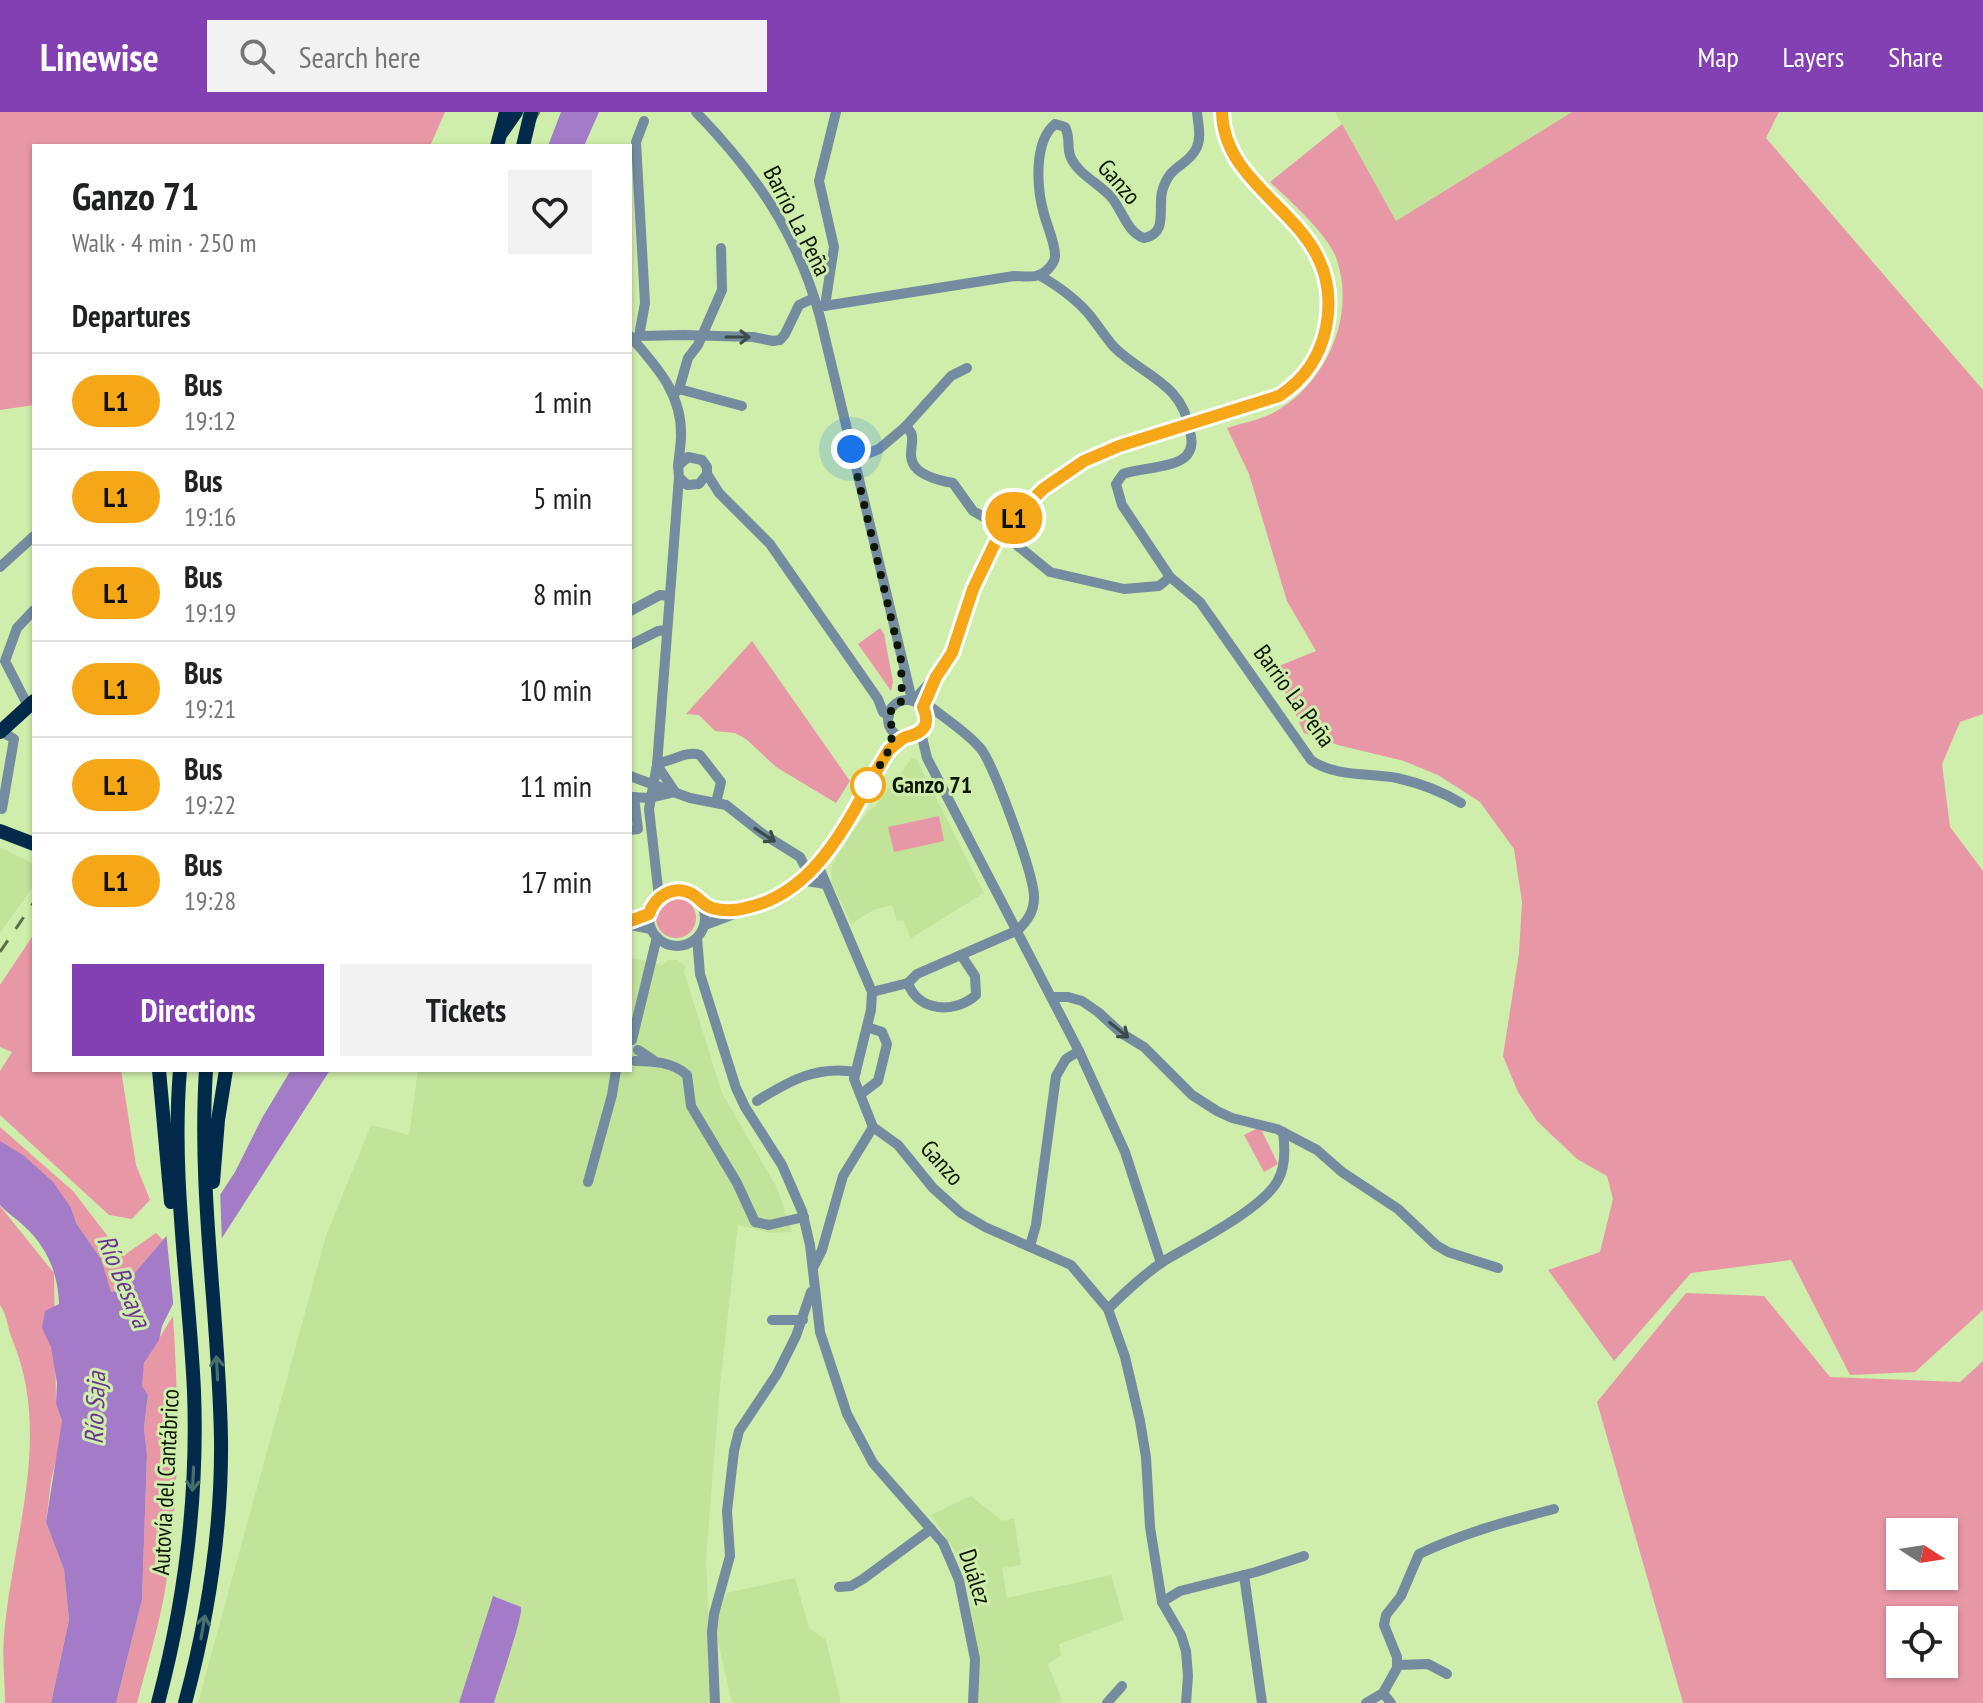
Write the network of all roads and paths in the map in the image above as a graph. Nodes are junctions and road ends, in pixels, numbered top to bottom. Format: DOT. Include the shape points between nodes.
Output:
graph roads {
  1 [pos="506,112"];
  2 [pos="516,112"];
  3 [pos="531,112"];
  4 [pos="696,112"];
  5 [pos="836,112"];
  6 [pos="1197,112"];
  7 [pos="1222,112"];
  8 [pos="644,121"];
  9 [pos="496,144"];
  10 [pos="496,144"];
  11 [pos="523,144"];
  12 [pos="721,248"];
  13 [pos="1039,275"];
  14 [pos="819,304"];
  15 [pos="702,337"];
  16 [pos="634,338"];
  17 [pos="967,368"];
  18 [pos="676,391"];
  19 [pos="742,406"];
  20 [pos="1189,426"];
  21 [pos="905,427"];
  22 [pos="681,436"];
  23 [pos="695,457"];
  24 [pos="854,459"];
  25 [pos="678,472"];
  26 [pos="707,474"];
  27 [pos="696,485"];
  28 [pos="719,493"];
  29 [pos="676,501"];
  30 [pos="32,538"];
  31 [pos="0,567"];
  32 [pos="1170,577"];
  33 [pos="669,596"];
  34 [pos="632,610"];
  35 [pos="32,612"];
  36 [pos="666,630"];
  37 [pos="632,644"];
  38 [pos="2,660"];
  39 [pos="901,660"];
  40 [pos="906,677"];
  41 [pos="932,680"];
  42 [pos="31,704"];
  43 [pos="908,705"];
  44 [pos="1,731"];
  45 [pos="921,733"];
  46 [pos="902,736"];
  47 [pos="927,758"];
  48 [pos="655,772"];
  49 [pos="632,776"];
  50 [pos="675,792"];
  51 [pos="632,797"];
  52 [pos="650,798"];
  53 [pos="716,803"];
  54 [pos="1461,803"];
  55 [pos="2,809"];
  56 [pos="632,830"];
  57 [pos="0,831"];
  58 [pos="29,842"];
  59 [pos="656,864"];
  60 [pos="818,865"];
  61 [pos="804,877"];
  62 [pos="825,884"];
  63 [pos="673,891"];
  64 [pos="659,897"];
  65 [pos="701,904"];
  66 [pos="735,912"];
  67 [pos="649,914"];
  68 [pos="632,922"];
  69 [pos="632,924"];
  70 [pos="705,925"];
  71 [pos="1018,930"];
  72 [pos="654,933"];
  73 [pos="697,938"];
  74 [pos="676,946"];
  75 [pos="961,955"];
  76 [pos="652,964"];
  77 [pos="700,974"];
  78 [pos="908,983"];
  79 [pos="872,992"];
  80 [pos="1052,997"];
  81 [pos="638,1009"];
  82 [pos="632,1020"];
  83 [pos="867,1027"];
  84 [pos="633,1051"];
  85 [pos="1079,1051"];
  86 [pos="159,1072"];
  87 [pos="180,1072"];
  88 [pos="206,1072"];
  89 [pos="225,1072"];
  90 [pos="616,1072"];
  91 [pos="623,1072"];
  92 [pos="856,1072"];
  93 [pos="861,1094"];
  94 [pos="612,1095"];
  95 [pos="757,1101"];
  96 [pos="211,1120"];
  97 [pos="873,1127"];
  98 [pos="1283,1132"];
  99 [pos="173,1155"];
  100 [pos="588,1182"];
  101 [pos="804,1217"];
  102 [pos="1030,1246"];
  103 [pos="1161,1263"];
  104 [pos="813,1268"];
  105 [pos="1498,1268"];
  106 [pos="814,1283"];
  107 [pos="1108,1309"];
  108 [pos="772,1320"];
  109 [pos="801,1324"];
  110 [pos="820,1332"];
  111 [pos="1554,1509"];
  112 [pos="931,1529"];
  113 [pos="1304,1556"];
  114 [pos="1244,1575"];
  115 [pos="839,1587"];
  116 [pos="1162,1602"];
  117 [pos="1397,1665"];
  118 [pos="1447,1674"];
  119 [pos="1122,1686"];
  120 [pos="1383,1693"];
  121 [pos="158,1703"];
  122 [pos="185,1703"];
  123 [pos="715,1703"];
  124 [pos="973,1703"];
  125 [pos="1107,1703"];
  126 [pos="1186,1703"];
  127 [pos="1262,1703"];
  128 [pos="1366,1703"];
  129 [pos="1391,1703"];
  1 -- 9 [label="highway, bridge"];
  2 -- 10 [label="highway"];
  3 -- 11 [label="highway, bridge"];
  4 -- 14 [label="street, Barrio La Peña" via="766,195"];
  5 -- 14 [label="street" via="819,181 834,247"];
  6 -- 13 [label="street, Ganzo" via="1196,149 1169,173 1159,230 1149,237 1136,235 1111,196 1073,161 1065,127 1055,124 1047,130 1039,184 1055,255"];
  7 -- 20 [label="street" via="1233,153 1320,257 1329,312 1312,363 1291,388"];
  8 -- 16 [label="street" via="636,142 645,303"];
  12 -- 15 [label="street" via="722,290"];
  13 -- 14 [label="street"];
  13 -- 20 [label="street" via="1090,315 1127,359 1169,389"];
  15 -- 14 [label="street, one-way" via="780,340 799,305"];
  14 -- 24 [label="street, Barrio La Peña"];
  15 -- 16 [label="street"];
  15 -- 18 [label="street"];
  16 -- 18 [label="street"];
  17 -- 21 [label="street" via="951,376"];
  18 -- 19 [label="street"];
  18 -- 22 [label="street"];
  20 -- 32 [label="street, Barrio La Peña" via="1192,442 1183,459 1129,472 1116,484 1122,505"];
  20 -- 41 [label="street" via="1084,461 1028,504 995,543 952,653"];
  21 -- 24 [label="street"];
  21 -- 32 [label="street, bridge" via="912,431 911,462 918,472 953,483 973,511 1050,572 1124,589 1159,586"];
  22 -- 23 [label="street"];
  22 -- 25 [label="street"];
  23 -- 25 [label="street" via="688,457"];
  23 -- 26 [label="street" via="707,467"];
  24 -- 39 [label="street, Barrio La Peña"];
  25 -- 27 [label="street" via="687,485"];
  25 -- 29 [label="street"];
  26 -- 27 [label="street"];
  26 -- 28 [label="street"];
  27 -- 28 [label="street"];
  27 -- 29 [label="street"];
  28 -- 43 [label="street" via="770,544 878,699"];
  29 -- 33 [label="street"];
  30 -- 31 [label="street"];
  32 -- 54 [label="street, Barrio La Peña" via="1200,602 1311,760 1333,770 1430,788"];
  33 -- 34 [label="street" via="660,595"];
  33 -- 36 [label="street"];
  35 -- 38 [label="street" via="17,628"];
  36 -- 37 [label="street"];
  36 -- 48 [label="street"];
  38 -- 42 [label="street"];
  39 -- 40 [label="street, Barrio La Peña"];
  39 -- 43 [label="street, Barrio La Peña"];
  40 -- 41 [label="street" via="917,683"];
  40 -- 43 [label="street, Barrio La Peña"];
  41 -- 43 [label="street"];
  42 -- 44 [label="highway"];
  43 -- 45 [label="street" via="926,718"];
  43 -- 46 [label="street"];
  43 -- 71 [label="street" via="962,729 989,762 1034,895 1029,918"];
  44 -- 55 [label="street" via="14,739"];
  45 -- 46 [label="street"];
  45 -- 47 [label="street"];
  46 -- 47 [label="street"];
  46 -- 60 [label="street"];
  47 -- 71 [label="street"];
  48 -- 49 [label="street"];
  48 -- 50 [label="street"];
  48 -- 50 [label="street" via="667,778"];
  48 -- 52 [label="street"];
  48 -- 53 [label="street" via="689,753 700,755 721,782"];
  50 -- 52 [label="street"];
  50 -- 53 [label="street"];
  51 -- 52 [label="street"];
  51 -- 56 [label="street" via="638,829"];
  52 -- 59 [label="street"];
  53 -- 61 [label="street, one-way" via="800,857"];
  57 -- 58 [label="highway"];
  59 -- 63 [label="street"];
  59 -- 64 [label="street"];
  60 -- 61 [label="street"];
  60 -- 62 [label="street"];
  61 -- 62 [label="street"];
  61 -- 66 [label="street" via="764,903"];
  62 -- 79 [label="street"];
  63 -- 64 [label="street"];
  63 -- 65 [label="street" via="692,894"];
  64 -- 67 [label="street"];
  65 -- 66 [label="street"];
  65 -- 70 [label="street"];
  66 -- 70 [label="street"];
  67 -- 68 [label="street"];
  67 -- 72 [label="street"];
  69 -- 72 [label="street"];
  70 -- 73 [label="street"];
  71 -- 75 [label="street"];
  71 -- 80 [label="street"];
  72 -- 74 [label="street"];
  72 -- 76 [label="street"];
  73 -- 74 [label="street"];
  73 -- 77 [label="street"];
  74 -- 76 [label="street"];
  74 -- 77 [label="street"];
  75 -- 78 [label="street"];
  75 -- 78 [label="street" via="977,982 976,995 965,1003 946,1008 927,1004 915,998"];
  76 -- 81 [label="street"];
  77 -- 101 [label="street" via="736,1088 782,1165"];
  78 -- 79 [label="street"];
  79 -- 83 [label="street"];
  80 -- 85 [label="street"];
  80 -- 98 [label="street, one-way" via="1082,1001 1098,1012 1217,1111"];
  81 -- 82 [label="street"];
  81 -- 84 [label="street"];
  83 -- 92 [label="street"];
  83 -- 93 [label="street" via="882,1032 887,1044 878,1081"];
  84 -- 101 [label="street" via="687,1075 691,1106 755,1222 769,1225"];
  85 -- 102 [label="street" via="1066,1059 1056,1076"];
  85 -- 103 [label="street" via="1125,1152"];
  86 -- 99 [label="highway"];
  87 -- 99 [label="highway, Autovía del Cantábrico"];
  88 -- 96 [label="highway, Autovía del Cantábrico"];
  89 -- 96 [label="highway"];
  90 -- 94 [label="street"];
  91 -- 94 [label="street"];
  92 -- 93 [label="street"];
  92 -- 95 [label="street" via="830,1069 806,1074"];
  93 -- 97 [label="street"];
  94 -- 100 [label="street"];
  122 -- 96 [label="highway, Autovía del Cantábrico, one-way" via="206,1611 218,1510 221,1437 205,1193"];
  97 -- 102 [label="street, Ganzo" via="898,1145 961,1213"];
  97 -- 104 [label="street" via="843,1176"];
  98 -- 103 [label="street" via="1284,1163 1268,1192 1223,1227"];
  98 -- 105 [label="street" via="1398,1209 1436,1245"];
  99 -- 121 [label="highway, Autovía del Cantábrico, one-way" via="194,1411 191,1514 179,1611"];
  101 -- 104 [label="street"];
  102 -- 107 [label="street, Ganzo" via="1071,1265"];
  103 -- 107 [label="street"];
  104 -- 106 [label="street"];
  106 -- 109 [label="street"];
  106 -- 110 [label="street"];
  107 -- 116 [label="street, Ganzo" via="1146,1457"];
  108 -- 109 [label="street"];
  109 -- 110 [label="street"];
  109 -- 123 [label="street" via="777,1374 739,1431 734,1451 727,1511 730,1556 712,1632"];
  110 -- 112 [label="street" via="847,1414 873,1463"];
  111 -- 117 [label="street" via="1492,1525 1419,1554 1384,1625"];
  112 -- 115 [label="street, Duález" via="863,1579"];
  112 -- 124 [label="street, Duález" via="948,1552 965,1604 975,1659"];
  113 -- 114 [label="street"];
  114 -- 116 [label="street" via="1180,1591"];
  114 -- 127 [label="street"];
  116 -- 126 [label="street" via="1186,1651"];
  117 -- 118 [label="street" via="1428,1664"];
  117 -- 120 [label="street"];
  119 -- 125 [label="street"];
  120 -- 128 [label="street"];
  120 -- 129 [label="street"];
}
